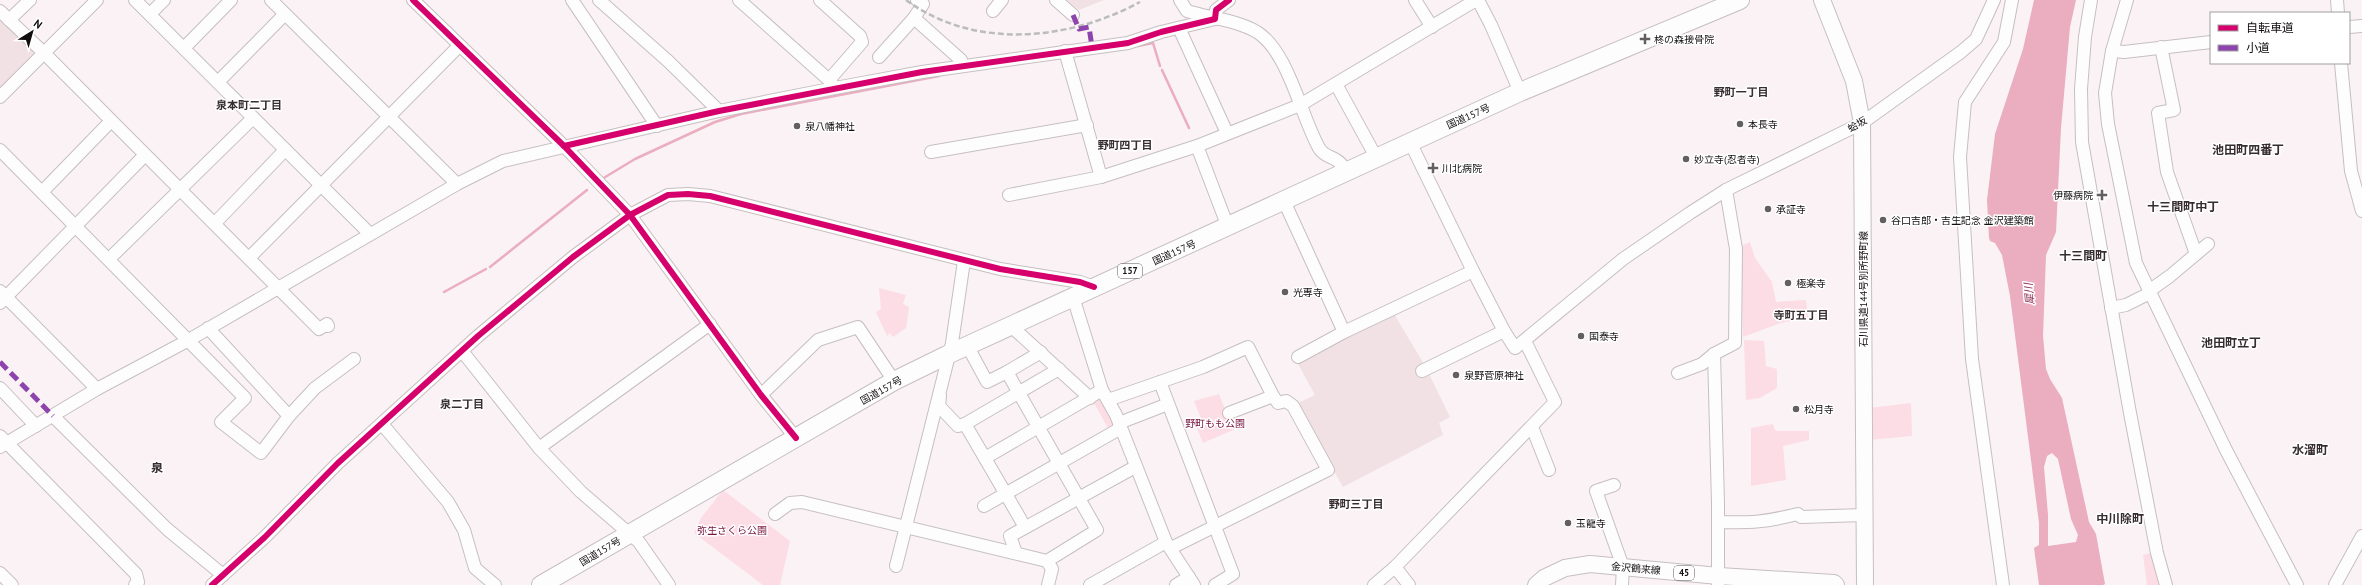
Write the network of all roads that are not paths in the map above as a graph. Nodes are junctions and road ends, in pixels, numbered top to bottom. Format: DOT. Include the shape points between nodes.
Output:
graph roads {
  1 [pos="30,0"];
  2 [pos="97,0"];
  3 [pos="135,0"];
  4 [pos="164,0"];
  5 [pos="231,0"];
  6 [pos="271,0"];
  7 [pos="413,0"];
  8 [pos="599,0"];
  9 [pos="739,0"];
  10 [pos="820,0"];
  11 [pos="1002,0"];
  12 [pos="1056,0"];
  13 [pos="1180,0"];
  14 [pos="1229,0"];
  15 [pos="1415,0"];
  16 [pos="1477,0"];
  17 [pos="1740,0"];
  18 [pos="1822,0"];
  19 [pos="1994,0"];
  20 [pos="2012,0"];
  21 [pos="2020,0"];
  22 [pos="2091,0"];
  23 [pos="2127,0"];
  24 [pos="2337,0"];
  25 [pos="923,1"];
  26 [pos="576,2"];
  27 [pos="0,11"];
  28 [pos="993,11"];
  29 [pos="2338,12"];
  30 [pos="150,14"];
  31 [pos="285,14"];
  32 [pos="1074,15"];
  33 [pos="914,18"];
  34 [pos="1215,19"];
  35 [pos="10,20"];
  36 [pos="2362,26"];
  37 [pos="1432,27"];
  38 [pos="2350,27"];
  39 [pos="1179,28"];
  40 [pos="2210,42"];
  41 [pos="459,46"];
  42 [pos="2161,47"];
  43 [pos="184,48"];
  44 [pos="1066,51"];
  45 [pos="2112,51"];
  46 [pos="44,53"];
  47 [pos="879,57"];
  48 [pos="2341,64"];
  49 [pos="962,66"];
  50 [pos="218,82"];
  51 [pos="832,84"];
  52 [pos="1336,84"];
  53 [pos="1520,92"];
  54 [pos="0,97"];
  55 [pos="1965,102"];
  56 [pos="1300,105"];
  57 [pos="719,111"];
  58 [pos="389,117"];
  59 [pos="253,118"];
  60 [pos="111,121"];
  61 [pos="1862,123"];
  62 [pos="657,126"];
  63 [pos="1087,126"];
  64 [pos="1227,133"];
  65 [pos="1410,142"];
  66 [pos="564,146"];
  67 [pos="1196,146"];
  68 [pos="285,150"];
  69 [pos="931,152"];
  70 [pos="146,155"];
  71 [pos="2,157"];
  72 [pos="1376,157"];
  73 [pos="1346,171"];
  74 [pos="1101,177"];
  75 [pos="456,184"];
  76 [pos="321,186"];
  77 [pos="181,190"];
  78 [pos="1726,190"];
  79 [pos="42,192"];
  80 [pos="1009,195"];
  81 [pos="1284,201"];
  82 [pos="2362,211"];
  83 [pos="630,215"];
  84 [pos="215,223"];
  85 [pos="75,225"];
  86 [pos="1228,227"];
  87 [pos="370,234"];
  88 [pos="2208,244"];
  89 [pos="2196,254"];
  90 [pos="249,258"];
  91 [pos="109,259"];
  92 [pos="964,261"];
  93 [pos="1473,271"];
  94 [pos="277,287"];
  95 [pos="1094,287"];
  96 [pos="2149,292"];
  97 [pos="2,297"];
  98 [pos="1073,297"];
  99 [pos="2111,308"];
  100 [pos="710,324"];
  101 [pos="328,326"];
  102 [pos="1012,327"];
  103 [pos="208,328"];
  104 [pos="1504,331"];
  105 [pos="1344,332"];
  106 [pos="187,340"];
  107 [pos="1525,341"];
  108 [pos="968,347"];
  109 [pos="462,351"];
  110 [pos="1040,352"];
  111 [pos="1714,354"];
  112 [pos="947,355"];
  113 [pos="1298,357"];
  114 [pos="354,359"];
  115 [pos="1059,369"];
  116 [pos="1422,371"];
  117 [pos="1007,372"];
  118 [pos="1678,373"];
  119 [pos="894,382"];
  120 [pos="1160,382"];
  121 [pos="940,387"];
  122 [pos="0,388"];
  123 [pos="97,389"];
  124 [pos="1018,392"];
  125 [pos="761,395"];
  126 [pos="1105,395"];
  127 [pos="1273,396"];
  128 [pos="1090,398"];
  129 [pos="1168,404"];
  130 [pos="1229,413"];
  131 [pos="54,416"];
  132 [pos="289,416"];
  133 [pos="382,424"];
  134 [pos="965,424"];
  135 [pos="36,426"];
  136 [pos="1120,426"];
  137 [pos="1532,427"];
  138 [pos="1039,428"];
  139 [pos="796,438"];
  140 [pos="2,442"];
  141 [pos="539,448"];
  142 [pos="985,458"];
  143 [pos="1059,462"];
  144 [pos="1135,467"];
  145 [pos="1549,470"];
  146 [pos="1614,485"];
  147 [pos="1006,494"];
  148 [pos="1079,497"];
  149 [pos="984,506"];
  150 [pos="775,514"];
  151 [pos="1864,515"];
  152 [pos="1719,522"];
  153 [pos="905,527"];
  154 [pos="1025,527"];
  155 [pos="1215,527"];
  156 [pos="628,534"];
  157 [pos="2362,536"];
  158 [pos="1168,545"];
  159 [pos="1016,553"];
  160 [pos="1047,561"];
  161 [pos="896,566"];
  162 [pos="1395,567"];
  163 [pos="1623,568"];
  164 [pos="0,573"];
  165 [pos="222,575"];
  166 [pos="1192,581"];
  167 [pos="1718,581"];
  168 [pos="1542,583"];
  169 [pos="12,585"];
  170 [pos="135,585"];
  171 [pos="212,585"];
  172 [pos="495,585"];
  173 [pos="541,585"];
  174 [pos="669,585"];
  175 [pos="1048,585"];
  176 [pos="1090,585"];
  177 [pos="1176,585"];
  178 [pos="1216,585"];
  179 [pos="1374,585"];
  180 [pos="1409,585"];
  181 [pos="1622,585"];
  182 [pos="1836,585"];
  183 [pos="1864,585"];
  184 [pos="2003,585"];
  185 [pos="2166,585"];
  186 [pos="2296,585"];
  187 [pos="2335,585"];
  1 -- 35 [label="street"];
  2 -- 46 [label="street"];
  3 -- 30 [label="street"];
  4 -- 30 [label="street"];
  5 -- 43 [label="street"];
  6 -- 31 [label="street"];
  7 -- 41 [label="street"];
  8 -- 57 [label="street"];
  9 -- 51 [label="street"];
  10 -- 51 [label="street" via="860,36 862,42"];
  11 -- 28 [label="street"];
  12 -- 32 [label="street"];
  13 -- 34 [label="street" via="1187,11"];
  14 -- 34 [label="street" via="1216,10"];
  15 -- 37 [label="street"];
  16 -- 37 [label="street"];
  16 -- 53 [label="street" via="1491,25"];
  17 -- 53 [label="highway, 国道157号 / 157"];
  18 -- 61 [label="main road, 石川県道144号別所野町線" via="1854,81"];
  19 -- 61 [label="street, 蛤坂" via="1976,39"];
  20 -- 55 [label="street" via="2004,42"];
  21 -- 55 [label="street" via="2008,48 1976,93"];
  22 -- 99 [label="street" via="2081,89 2082,142"];
  23 -- 45 [label="street"];
  24 -- 29 [label="street"];
  25 -- 33 [label="street"];
  26 -- 62 [label="street"];
  27 -- 35 [label="street"];
  30 -- 43 [label="street"];
  31 -- 50 [label="street"];
  31 -- 58 [label="street"];
  33 -- 47 [label="street"];
  33 -- 49 [label="street" via="961,60"];
  34 -- 39 [label="street"];
  34 -- 56 [label="street" via="1238,24 1257,32 1273,46"];
  35 -- 46 [label="street"];
  36 -- 38 [label="street"];
  37 -- 52 [label="street"];
  39 -- 44 [label="street" via="1128,43"];
  39 -- 64 [label="street"];
  40 -- 42 [label="street"];
  41 -- 58 [label="street"];
  41 -- 66 [label="street"];
  42 -- 45 [label="street"];
  42 -- 89 [label="street" via="2174,110 2158,113 2167,172"];
  43 -- 50 [label="street"];
  44 -- 49 [label="street"];
  44 -- 63 [label="street"];
  45 -- 96 [label="street" via="2105,93 2108,124 2136,262"];
  46 -- 54 [label="street"];
  46 -- 60 [label="street"];
  48 -- 82 [label="street" via="2351,171"];
  49 -- 51 [label="street"];
  50 -- 59 [label="street"];
  51 -- 57 [label="street"];
  52 -- 56 [label="street"];
  52 -- 72 [label="street"];
  53 -- 65 [label="highway, 国道157号 / 157"];
  55 -- 184 [label="street" via="1960,157 1972,359"];
  56 -- 64 [label="street"];
  56 -- 73 [label="street" via="1320,150 1341,161"];
  57 -- 62 [label="street"];
  58 -- 75 [label="street"];
  58 -- 76 [label="street"];
  59 -- 68 [label="street"];
  59 -- 77 [label="street"];
  60 -- 70 [label="street"];
  60 -- 79 [label="street"];
  61 -- 78 [label="street, 蛤坂"];
  61 -- 151 [label="main road, 石川県道144号別所野町線"];
  62 -- 66 [label="street"];
  63 -- 69 [label="street"];
  63 -- 74 [label="street"];
  64 -- 67 [label="street"];
  65 -- 72 [label="highway, 国道157号 / 157"];
  65 -- 93 [label="street"];
  66 -- 75 [label="street" via="503,161"];
  66 -- 83 [label="street"];
  67 -- 74 [label="street"];
  67 -- 86 [label="street"];
  68 -- 76 [label="street"];
  68 -- 84 [label="street"];
  70 -- 77 [label="street"];
  70 -- 85 [label="street"];
  71 -- 79 [label="street"];
  72 -- 73 [label="highway, 国道157号 / 157"];
  73 -- 81 [label="highway, 国道157号 / 157"];
  74 -- 80 [label="street"];
  75 -- 87 [label="street"];
  76 -- 87 [label="street"];
  76 -- 90 [label="street"];
  77 -- 84 [label="street"];
  77 -- 91 [label="street"];
  78 -- 107 [label="street, 蛤坂" via="1623,259 1533,331"];
  78 -- 111 [label="street" via="1736,249 1735,343"];
  79 -- 85 [label="street"];
  81 -- 86 [label="highway, 国道157号 / 157"];
  81 -- 105 [label="street"];
  83 -- 92 [label="street" via="668,195 710,196"];
  83 -- 100 [label="street"];
  83 -- 109 [label="street" via="518,302"];
  84 -- 90 [label="street"];
  85 -- 91 [label="street"];
  85 -- 97 [label="street"];
  86 -- 95 [label="highway, 国道157号 / 157"];
  87 -- 94 [label="street"];
  88 -- 89 [label="street"];
  89 -- 96 [label="street"];
  90 -- 94 [label="street"];
  91 -- 106 [label="street"];
  92 -- 95 [label="street"];
  92 -- 112 [label="street" via="952,343"];
  93 -- 104 [label="street"];
  93 -- 105 [label="street"];
  94 -- 101 [label="street" via="319,329 327,324"];
  94 -- 103 [label="street"];
  95 -- 98 [label="highway, 国道157号 / 157"];
  96 -- 99 [label="street" via="2126,305"];
  96 -- 186 [label="street" via="2226,450"];
  97 -- 123 [label="street"];
  98 -- 102 [label="highway, 国道157号 / 157"];
  98 -- 126 [label="street"];
  99 -- 185 [label="street" via="2157,553"];
  100 -- 125 [label="street"];
  100 -- 141 [label="street"];
  102 -- 108 [label="highway, 国道157号 / 157"];
  102 -- 110 [label="street"];
  103 -- 106 [label="street"];
  103 -- 132 [label="street"];
  104 -- 107 [label="street" via="1515,348"];
  104 -- 116 [label="street"];
  105 -- 113 [label="street"];
  106 -- 123 [label="street"];
  106 -- 132 [label="street" via="245,398 221,422 261,453"];
  107 -- 137 [label="street" via="1555,402"];
  108 -- 112 [label="highway, 国道157号 / 157"];
  108 -- 117 [label="street" via="987,382"];
  109 -- 133 [label="street"];
  109 -- 141 [label="street"];
  110 -- 115 [label="street"];
  110 -- 117 [label="street"];
  111 -- 118 [label="street" via="1702,364"];
  111 -- 152 [label="street"];
  112 -- 119 [label="highway, 国道157号 / 157"];
  112 -- 121 [label="street"];
  114 -- 132 [label="street" via="315,388"];
  115 -- 124 [label="street"];
  115 -- 128 [label="street"];
  117 -- 124 [label="street"];
  119 -- 125 [label="street" via="858,327 818,340"];
  119 -- 139 [label="highway, 国道157号 / 157"];
  120 -- 126 [label="street"];
  120 -- 127 [label="street" via="1202,367 1248,346"];
  120 -- 129 [label="street"];
  121 -- 134 [label="street" via="939,406 958,426"];
  121 -- 153 [label="street"];
  122 -- 135 [label="street"];
  123 -- 131 [label="street"];
  124 -- 134 [label="street"];
  124 -- 138 [label="street"];
  125 -- 139 [label="street"];
  126 -- 128 [label="street"];
  126 -- 136 [label="street"];
  127 -- 130 [label="street"];
  127 -- 155 [label="street" via="1278,403 1286,401 1293,406 1328,470"];
  128 -- 138 [label="street"];
  129 -- 136 [label="street"];
  129 -- 155 [label="street"];
  131 -- 135 [label="street"];
  131 -- 165 [label="street" via="167,529"];
  133 -- 165 [label="street"];
  133 -- 172 [label="street" via="448,502 464,530 475,568"];
  134 -- 142 [label="street"];
  135 -- 140 [label="street"];
  136 -- 143 [label="street"];
  136 -- 144 [label="street"];
  137 -- 145 [label="street"];
  137 -- 162 [label="street"];
  138 -- 142 [label="street"];
  138 -- 143 [label="street"];
  139 -- 156 [label="highway, 国道157号 / 157"];
  140 -- 170 [label="street" via="136,574 138,582"];
  141 -- 156 [label="street" via="581,492"];
  142 -- 147 [label="street"];
  143 -- 147 [label="street"];
  143 -- 148 [label="street"];
  144 -- 148 [label="street"];
  144 -- 158 [label="street"];
  146 -- 163 [label="street" via="1596,491"];
  147 -- 149 [label="street"];
  147 -- 154 [label="street"];
  148 -- 154 [label="street"];
  148 -- 160 [label="street" via="1097,530"];
  150 -- 153 [label="street" via="790,503 802,502"];
  151 -- 152 [label="street" via="1801,518 1798,514 1763,523"];
  151 -- 183 [label="main road, 石川県道144号別所野町線"];
  152 -- 167 [label="street"];
  153 -- 159 [label="street"];
  153 -- 161 [label="street"];
  154 -- 159 [label="street" via="1010,536"];
  155 -- 158 [label="street"];
  155 -- 178 [label="street" via="1232,574"];
  156 -- 173 [label="highway, 国道157号 / 157"];
  156 -- 174 [label="street" via="639,542"];
  157 -- 187 [label="street"];
  158 -- 166 [label="street"];
  158 -- 176 [label="street"];
  159 -- 160 [label="street"];
  160 -- 175 [label="street" via="1052,569"];
  162 -- 179 [label="street"];
  162 -- 180 [label="street"];
  163 -- 167 [label="main road, 金沢鶴来線 / 45"];
  163 -- 168 [label="main road, 金沢鶴来線 / 45" via="1590,564 1565,568"];
  163 -- 181 [label="street"];
  164 -- 169 [label="street"];
  165 -- 171 [label="street"];
  166 -- 177 [label="street"];
  167 -- 182 [label="main road, 金沢鶴来線 / 45"];
}
